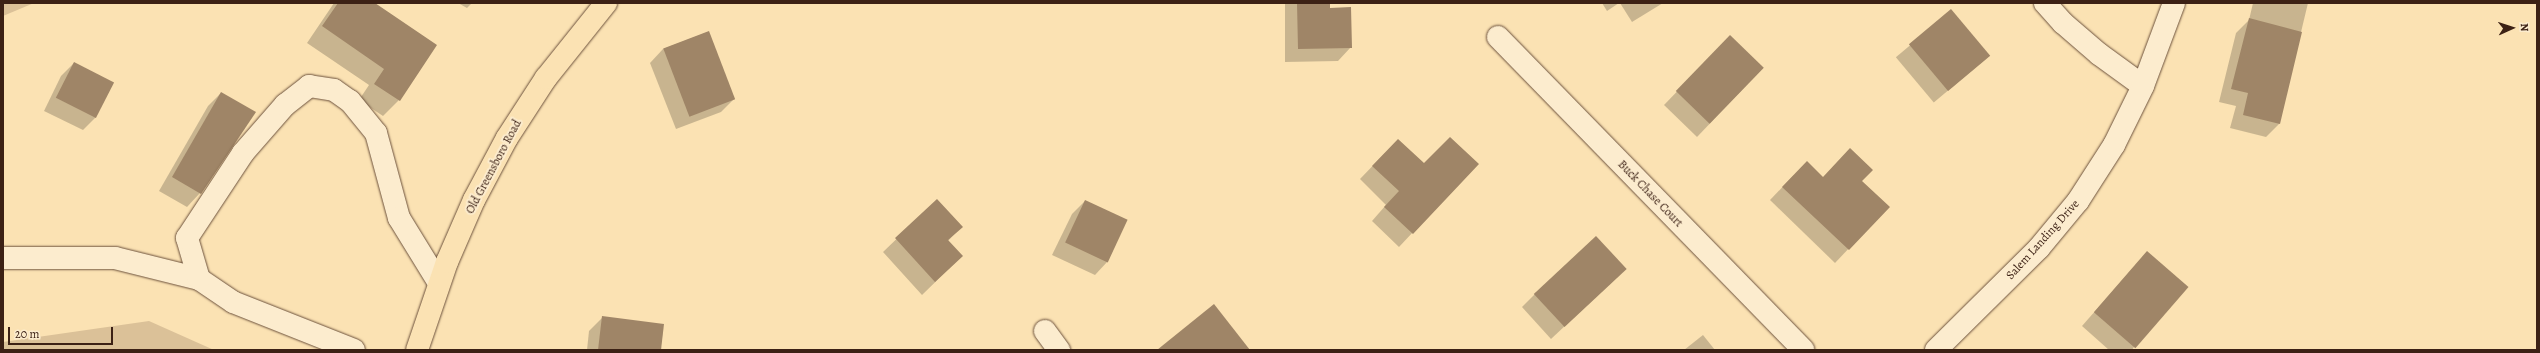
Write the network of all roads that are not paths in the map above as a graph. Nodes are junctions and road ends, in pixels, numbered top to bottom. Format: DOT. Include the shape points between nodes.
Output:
graph roads {
  1 [pos="606,3"];
  2 [pos="2045,3"];
  3 [pos="2174,3"];
  4 [pos="1498,37"];
  5 [pos="2143,86"];
  6 [pos="3,258"];
  7 [pos="199,279"];
  8 [pos="439,284"];
  9 [pos="1045,331"];
  10 [pos="354,350"];
  11 [pos="417,350"];
  12 [pos="1059,350"];
  13 [pos="1803,350"];
  14 [pos="1936,350"];
  1 -- 8 [label="main road, Old Greensboro Road" via="546,78 507,138 474,200"];
  2 -- 5 [label="street" via="2063,23 2099,54"];
  3 -- 5 [label="street, Salem Landing Drive"];
  4 -- 13 [label="street, Buck Chase Court"];
  5 -- 14 [label="street, Salem Landing Drive" via="2114,145 2078,201 2039,248"];
  6 -- 7 [label="street" via="115,258"];
  7 -- 8 [label="street" via="187,238 243,153 285,105 309,86 334,90 350,101 376,132 399,218"];
  7 -- 10 [label="street" via="233,302"];
  8 -- 11 [label="main road, Old Greensboro Road"];
  9 -- 12 [label="street"];
}
